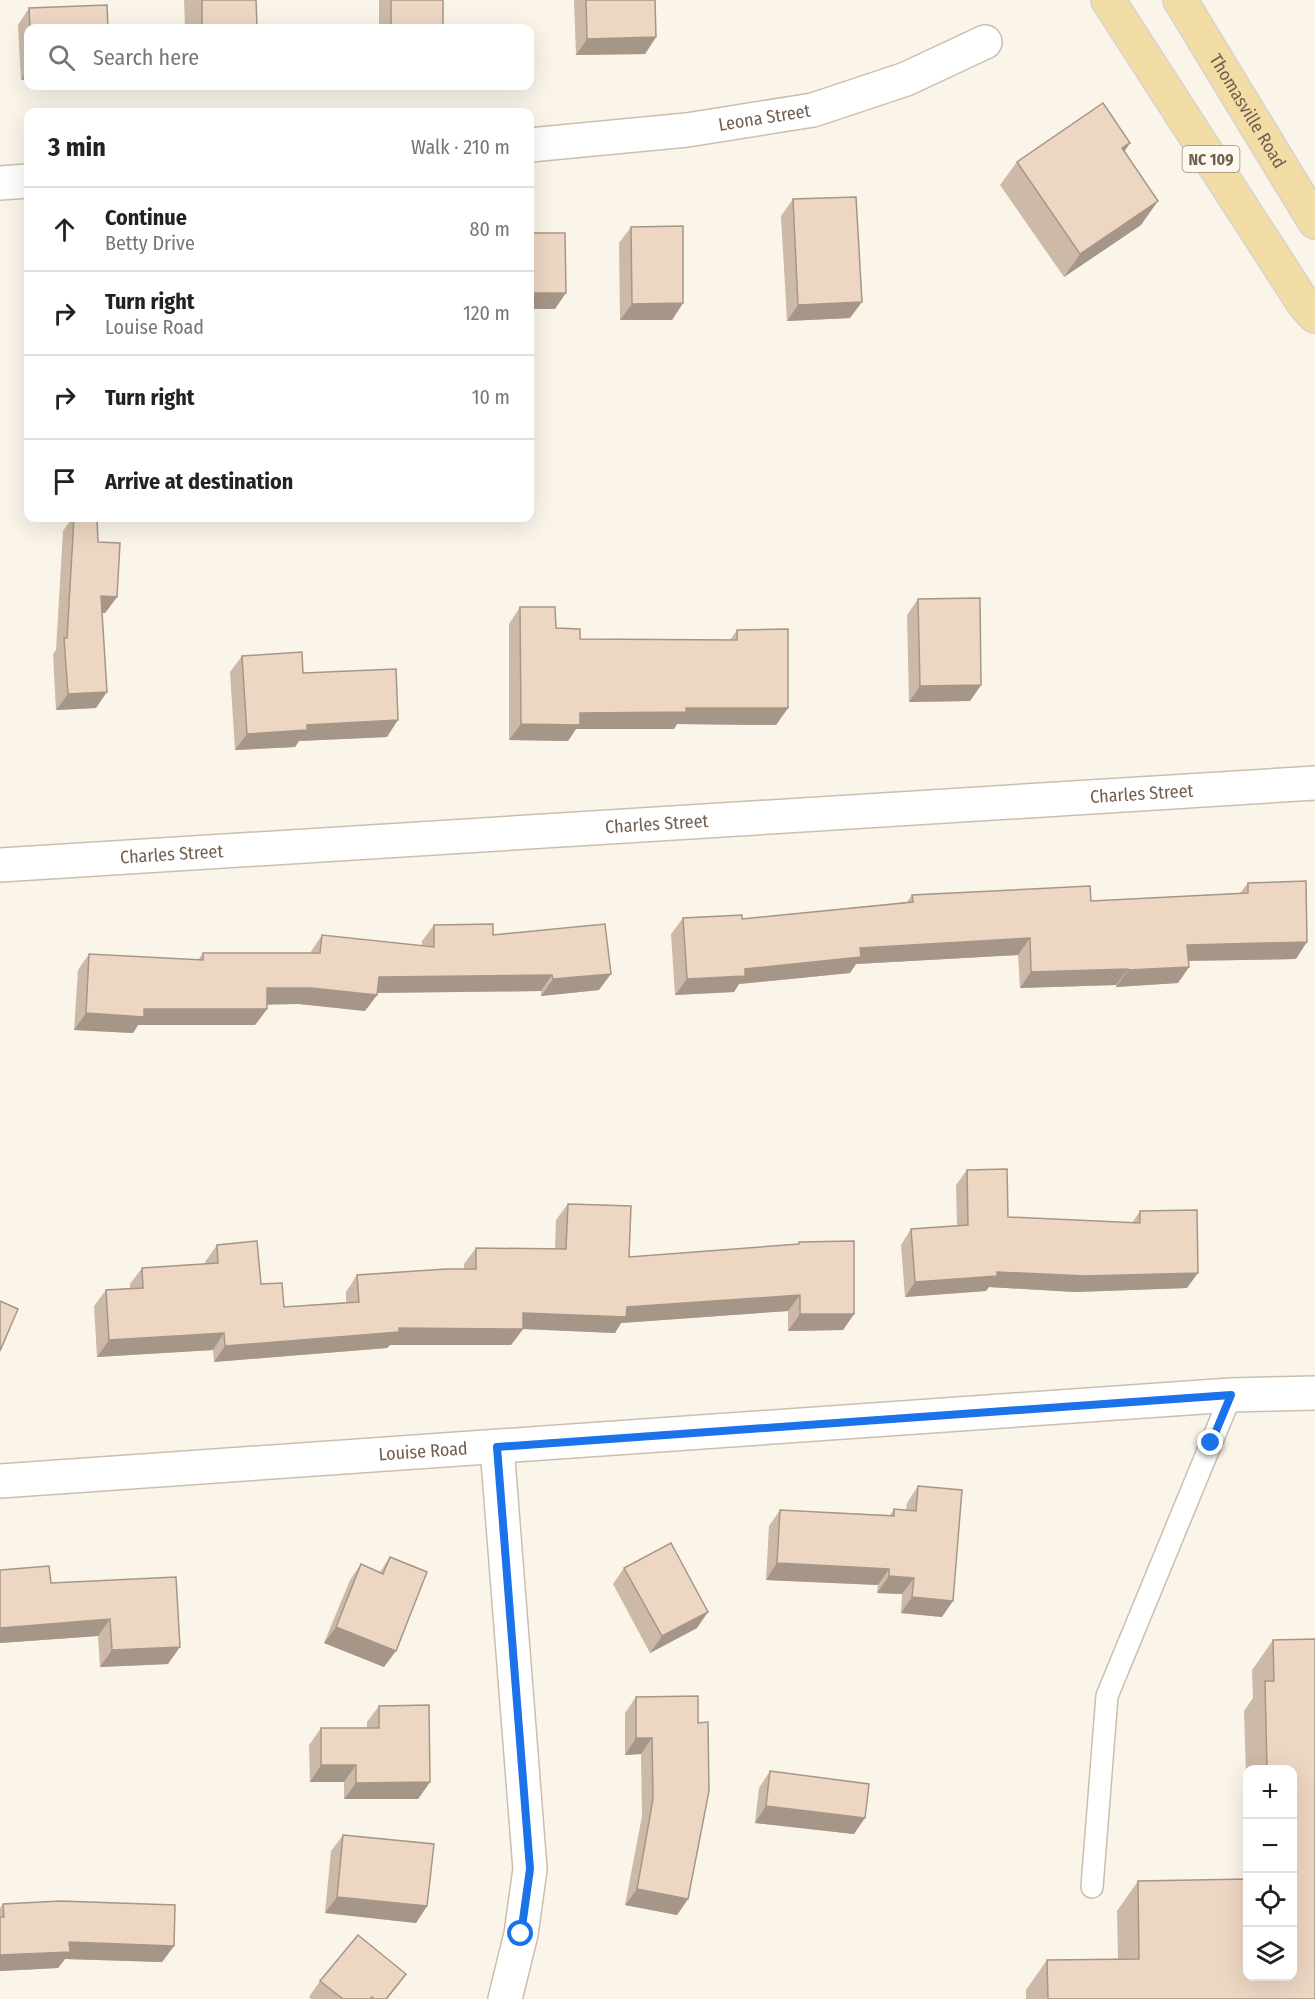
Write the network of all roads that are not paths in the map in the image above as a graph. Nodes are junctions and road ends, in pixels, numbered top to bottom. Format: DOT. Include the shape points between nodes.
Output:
graph roads {
  1 [pos="1108,0"];
  2 [pos="1180,0"];
  3 [pos="985,42"];
  4 [pos="534,145"];
  5 [pos="24,181"];
  6 [pos="0,183"];
  7 [pos="1315,222"];
  8 [pos="1315,316"];
  9 [pos="1315,783"];
  10 [pos="0,865"];
  11 [pos="1315,1393"];
  12 [pos="1231,1395"];
  13 [pos="497,1447"];
  14 [pos="0,1481"];
  15 [pos="1092,1887"];
  16 [pos="505,1999"];
  1 -- 8 [label="main road, NC 109"];
  2 -- 7 [label="main road, Thomasville Road / NC 109"];
  3 -- 4 [label="street, Leona Street" via="906,79 813,110 687,130"];
  5 -- 6 [label="street"];
  9 -- 10 [label="street, Charles Street"];
  11 -- 12 [label="street, Louise Road"];
  12 -- 13 [label="street, Louise Road"];
  12 -- 15 [label="lane" via="1107,1696"];
  13 -- 14 [label="street, Louise Road"];
  13 -- 16 [label="street" via="530,1869 521,1934"];
}
